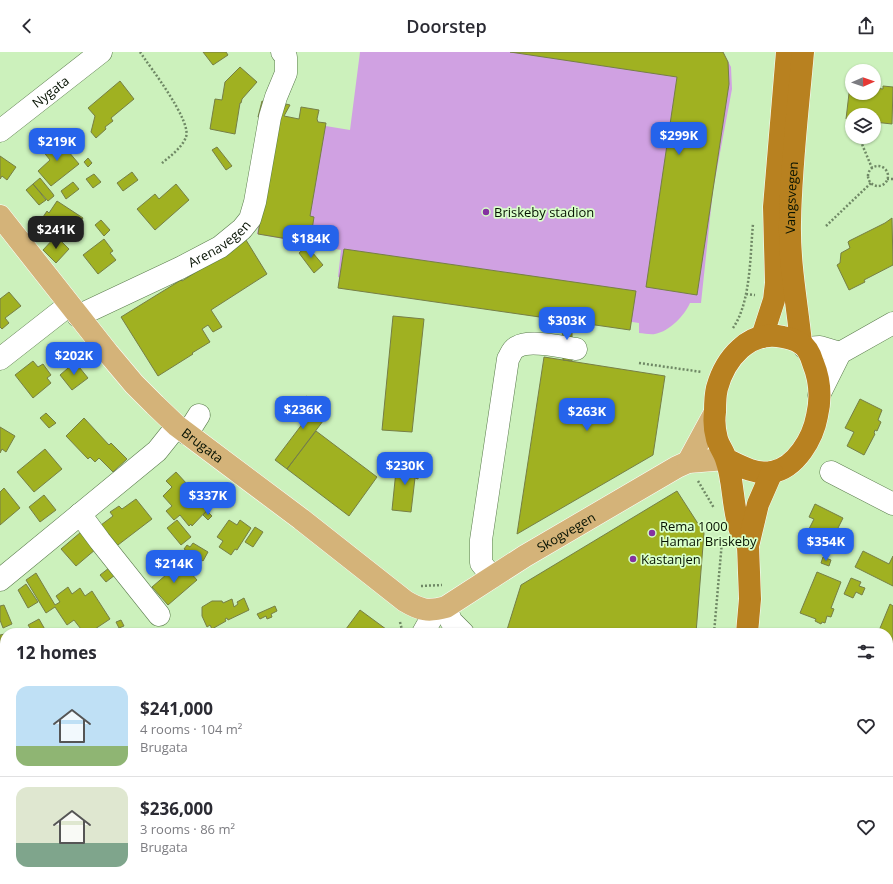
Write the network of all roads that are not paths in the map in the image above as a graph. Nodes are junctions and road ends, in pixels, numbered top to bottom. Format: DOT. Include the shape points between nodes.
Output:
graph roads {
  1 [pos="101,52"];
  2 [pos="787,52"];
  3 [pos="803,52"];
  4 [pos="284,55"];
  5 [pos="0,131"];
  6 [pos="0,216"];
  7 [pos="74,310"];
  8 [pos="893,323"];
  9 [pos="762,337"];
  10 [pos="803,346"];
  11 [pos="576,349"];
  12 [pos="840,353"];
  13 [pos="0,359"];
  14 [pos="819,394"];
  15 [pos="714,414"];
  16 [pos="199,415"];
  17 [pos="182,430"];
  18 [pos="726,459"];
  19 [pos="692,470"];
  20 [pos="772,472"];
  21 [pos="831,472"];
  22 [pos="893,504"];
  23 [pos="80,514"];
  24 [pos="748,546"];
  25 [pos="492,577"];
  26 [pos="0,580"];
  27 [pos="441,608"];
  28 [pos="159,615"];
  29 [pos="427,628"];
  30 [pos="458,628"];
  31 [pos="747,628"];
  1 -- 5 [label="street, Nygata"];
  2 -- 9 [label="highway, Vangsvegen" via="774,207 776,283 774,300"];
  3 -- 10 [label="highway, Vangsvegen" via="790,223 791,265"];
  4 -- 7 [label="street, Arenavegen" via="286,73 270,117 255,202 250,219 242,229 220,247 180,268"];
  6 -- 7 [label="main road, Brugata"];
  7 -- 13 [label="street, Arenavegen"];
  7 -- 17 [label="main road, Brugata" via="134,384"];
  8 -- 12 [label="street"];
  9 -- 10 [label="highway" via="784,337"];
  9 -- 15 [label="highway" via="750,341 738,350 726,366 717,389"];
  10 -- 12 [label="street" via="820,347"];
  10 -- 14 [label="highway" via="816,370"];
  11 -- 25 [label="street" via="529,343 516,347 508,359 481,540 481,563"];
  12 -- 14 [label="street"];
  14 -- 20 [label="highway" via="817,417 799,456 784,468"];
  15 -- 18 [label="highway" via="717,439"];
  15 -- 19 [label="main road"];
  16 -- 17 [label="street"];
  17 -- 23 [label="street"];
  17 -- 27 [label="main road, Brugata" via="301,519 405,602 424,610"];
  18 -- 19 [label="main road, Skogvegen"];
  18 -- 20 [label="highway" via="743,468"];
  18 -- 24 [label="highway" via="740,530"];
  19 -- 25 [label="main road, Skogvegen" via="647,484"];
  20 -- 24 [label="highway" via="758,504"];
  21 -- 22 [label="street"];
  23 -- 26 [label="street"];
  23 -- 28 [label="street"];
  24 -- 31 [label="highway" via="750,600"];
  25 -- 27 [label="main road, Skogvegen"];
  27 -- 29 [label="street"];
  27 -- 30 [label="street"];
}
